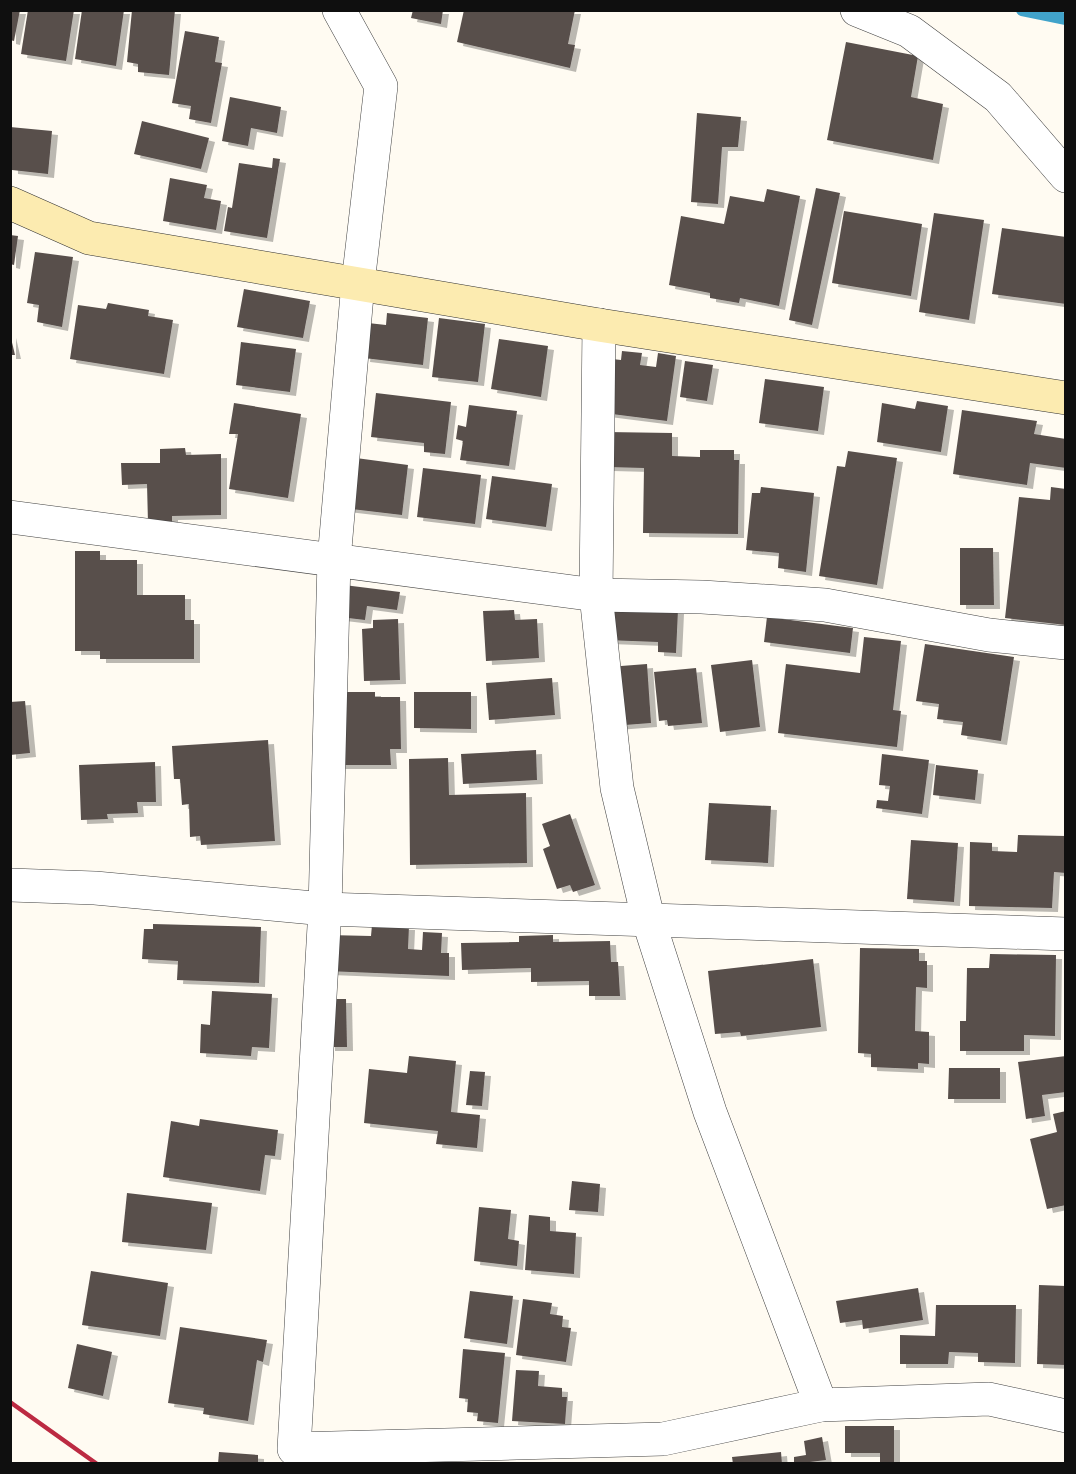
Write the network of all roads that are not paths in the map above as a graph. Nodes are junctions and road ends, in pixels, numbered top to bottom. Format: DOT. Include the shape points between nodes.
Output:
graph roads {
  1 [pos="339,10"];
  2 [pos="857,10"];
  3 [pos="1065,176"];
  4 [pos="10,203"];
  5 [pos="358,283"];
  6 [pos="599,325"];
  7 [pos="1065,398"];
  8 [pos="10,517"];
  9 [pos="334,560"];
  10 [pos="596,595"];
  11 [pos="1065,643"];
  12 [pos="10,885"];
  13 [pos="325,909"];
  14 [pos="649,922"];
  15 [pos="1065,934"];
  16 [pos="820,1405"];
  17 [pos="1065,1416"];
  1 -- 5 [label="street" via="381,86"];
  2 -- 3 [label="street" via="909,32 998,97"];
  4 -- 5 [label="street" via="90,238"];
  5 -- 6 [label="street"];
  5 -- 9 [label="street"];
  6 -- 7 [label="street"];
  6 -- 10 [label="street"];
  8 -- 9 [label="street"];
  9 -- 10 [label="street"];
  9 -- 13 [label="street"];
  10 -- 11 [label="street" via="825,605 989,635"];
  10 -- 14 [label="street" via="617,788"];
  12 -- 13 [label="street" via="94,888"];
  13 -- 14 [label="street"];
  13 -- 16 [label="street" via="294,1449 663,1438"];
  14 -- 15 [label="street"];
  14 -- 16 [label="street" via="710,1113"];
  16 -- 17 [label="street" via="989,1399"];
}
